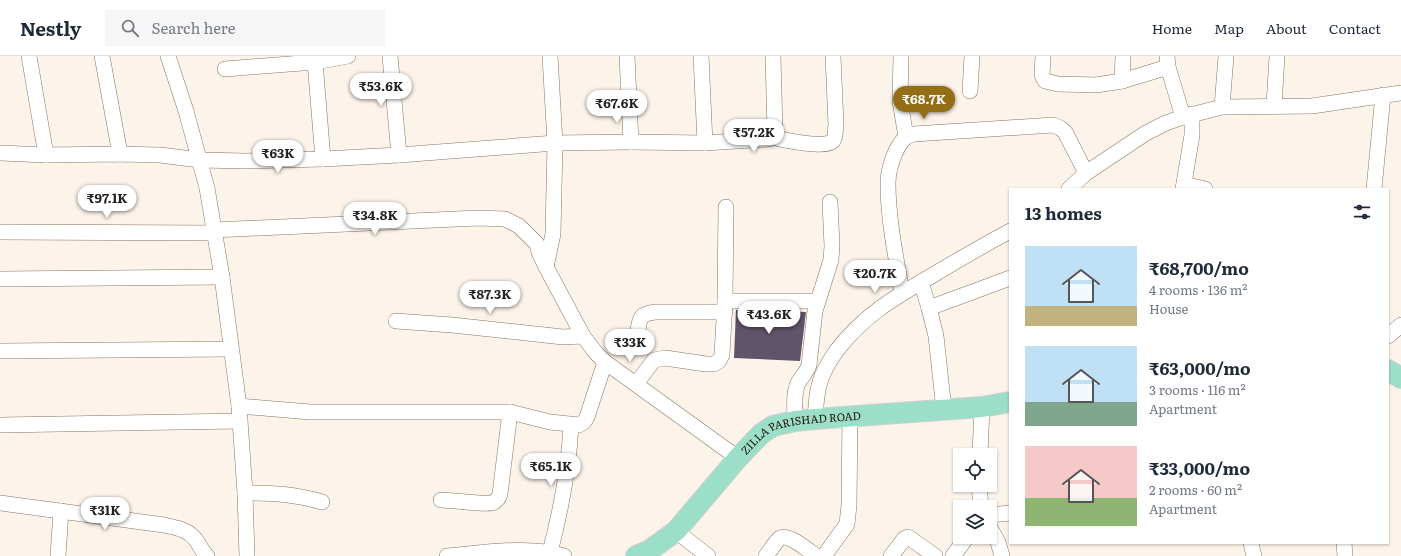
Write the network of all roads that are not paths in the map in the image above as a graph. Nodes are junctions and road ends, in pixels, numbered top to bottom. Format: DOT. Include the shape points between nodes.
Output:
graph roads {
  1 [pos="29,56"];
  2 [pos="102,56"];
  3 [pos="168,56"];
  4 [pos="348,56"];
  5 [pos="390,56"];
  6 [pos="550,56"];
  7 [pos="627,56"];
  8 [pos="701,56"];
  9 [pos="773,56"];
  10 [pos="833,56"];
  11 [pos="901,56"];
  12 [pos="972,56"];
  13 [pos="1043,56"];
  14 [pos="1123,56"];
  15 [pos="1226,56"];
  16 [pos="1276,56"];
  17 [pos="315,62"];
  18 [pos="1168,62"];
  19 [pos="225,69"];
  20 [pos="1122,81"];
  21 [pos="970,91"];
  22 [pos="1401,93"];
  23 [pos="1383,95"];
  24 [pos="1274,106"];
  25 [pos="1222,107"];
  26 [pos="1187,116"];
  27 [pos="773,137"];
  28 [pos="906,137"];
  29 [pos="631,142"];
  30 [pos="555,143"];
  31 [pos="705,143"];
  32 [pos="0,153"];
  33 [pos="120,154"];
  34 [pos="399,154"];
  35 [pos="46,155"];
  36 [pos="323,159"];
  37 [pos="200,160"];
  38 [pos="1086,173"];
  39 [pos="1184,187"];
  40 [pos="1070,188"];
  41 [pos="1194,188"];
  42 [pos="1374,188"];
  43 [pos="830,202"];
  44 [pos="726,207"];
  45 [pos="0,232"];
  46 [pos="1009,232"];
  47 [pos="214,233"];
  48 [pos="546,267"];
  49 [pos="222,277"];
  50 [pos="1009,278"];
  51 [pos="0,279"];
  52 [pos="920,282"];
  53 [pos="902,293"];
  54 [pos="818,301"];
  55 [pos="725,306"];
  56 [pos="929,308"];
  57 [pos="396,321"];
  58 [pos="1401,325"];
  59 [pos="638,330"];
  60 [pos="1389,335"];
  61 [pos="583,336"];
  62 [pos="231,349"];
  63 [pos="0,351"];
  64 [pos="605,362"];
  65 [pos="1389,371"];
  66 [pos="1401,378"];
  67 [pos="636,384"];
  68 [pos="1009,402"];
  69 [pos="982,407"];
  70 [pos="944,410"];
  71 [pos="510,412"];
  72 [pos="240,414"];
  73 [pos="850,416"];
  74 [pos="815,419"];
  75 [pos="795,421"];
  76 [pos="0,425"];
  77 [pos="571,425"];
  78 [pos="980,448"];
  79 [pos="738,458"];
  80 [pos="245,493"];
  81 [pos="441,500"];
  82 [pos="322,502"];
  83 [pos="0,503"];
  84 [pos="61,511"];
  85 [pos="1009,513"];
  86 [pos="997,514"];
  87 [pos="676,531"];
  88 [pos="997,540"];
  89 [pos="962,544"];
  90 [pos="1251,544"];
  91 [pos="1344,544"];
  92 [pos="557,554"];
  93 [pos="58,556"];
  94 [pos="208,556"];
  95 [pos="247,556"];
  96 [pos="447,556"];
  97 [pos="636,556"];
  98 [pos="708,556"];
  99 [pos="766,556"];
  100 [pos="816,556"];
  101 [pos="824,556"];
  102 [pos="891,556"];
  103 [pos="935,556"];
  104 [pos="953,556"];
  105 [pos="1002,556"];
  106 [pos="1254,556"];
  107 [pos="1345,556"];
  1 -- 35 [label="street"];
  2 -- 33 [label="street"];
  3 -- 37 [label="street"];
  4 -- 17 [label="street"];
  5 -- 34 [label="street"];
  6 -- 30 [label="street"];
  7 -- 29 [label="street"];
  8 -- 31 [label="street"];
  9 -- 27 [label="street" via="776,131"];
  10 -- 27 [label="street" via="836,125 833,140 821,144"];
  11 -- 28 [label="street" via="900,100"];
  12 -- 21 [label="street"];
  13 -- 20 [label="street" via="1043,78 1050,83 1096,85"];
  14 -- 20 [label="street"];
  15 -- 25 [label="street"];
  16 -- 24 [label="street"];
  17 -- 19 [label="street"];
  17 -- 36 [label="street"];
  18 -- 20 [label="street"];
  18 -- 26 [label="street"];
  22 -- 23 [label="street"];
  23 -- 24 [label="street" via="1312,106"];
  23 -- 42 [label="street"];
  24 -- 25 [label="street"];
  25 -- 26 [label="street"];
  26 -- 38 [label="street" via="1146,133"];
  26 -- 39 [label="street" via="1192,135"];
  27 -- 31 [label="street"];
  28 -- 38 [label="street" via="914,134 1053,125 1065,132"];
  28 -- 53 [label="street" via="898,147 890,166 888,182 890,223"];
  29 -- 30 [label="street"];
  29 -- 31 [label="street"];
  30 -- 34 [label="street"];
  30 -- 48 [label="street" via="553,234"];
  32 -- 35 [label="street"];
  33 -- 35 [label="street"];
  33 -- 37 [label="street"];
  34 -- 36 [label="street"];
  36 -- 37 [label="street"];
  37 -- 47 [label="street"];
  38 -- 40 [label="street"];
  39 -- 41 [label="street"];
  43 -- 54 [label="street" via="831,260"];
  44 -- 55 [label="street"];
  45 -- 47 [label="street"];
  46 -- 52 [label="street"];
  47 -- 48 [label="street" via="478,218 505,219 518,226 537,244"];
  47 -- 49 [label="street"];
  48 -- 61 [label="street"];
  49 -- 51 [label="street"];
  49 -- 62 [label="street"];
  50 -- 56 [label="street"];
  52 -- 53 [label="street"];
  52 -- 56 [label="street"];
  53 -- 74 [label="street" via="879,307 861,323 830,360 820,382"];
  54 -- 55 [label="street"];
  54 -- 75 [label="street" via="810,365 795,390"];
  55 -- 59 [label="street" via="645,314 639,319"];
  55 -- 67 [label="street" via="722,355 719,361 706,364 665,358 654,360"];
  56 -- 70 [label="street" via="936,336"];
  57 -- 61 [label="street" via="563,337"];
  58 -- 60 [label="street"];
  61 -- 64 [label="street"];
  62 -- 63 [label="street"];
  62 -- 72 [label="street"];
  64 -- 67 [label="street"];
  64 -- 77 [label="street" via="587,417 579,425"];
  65 -- 66 [label="main road"];
  67 -- 79 [label="street"];
  68 -- 69 [label="main road, ZILLA PARISHAD ROAD"];
  69 -- 70 [label="main road, ZILLA PARISHAD ROAD"];
  69 -- 78 [label="street"];
  70 -- 73 [label="main road, ZILLA PARISHAD ROAD"];
  71 -- 72 [label="street"];
  71 -- 77 [label="street"];
  71 -- 81 [label="street" via="498,499 492,503"];
  72 -- 76 [label="street"];
  72 -- 80 [label="street"];
  73 -- 74 [label="main road, ZILLA PARISHAD ROAD"];
  73 -- 101 [label="street" via="848,520"];
  74 -- 75 [label="main road, ZILLA PARISHAD ROAD"];
  75 -- 79 [label="main road, ZILLA PARISHAD ROAD" via="773,426 761,434"];
  77 -- 92 [label="street"];
  79 -- 87 [label="main road, ZILLA PARISHAD ROAD"];
  80 -- 82 [label="street" via="290,494"];
  80 -- 95 [label="street"];
  83 -- 84 [label="street"];
  84 -- 93 [label="street"];
  84 -- 94 [label="street" via="186,530"];
  85 -- 86 [label="street"];
  87 -- 97 [label="main road, ZILLA PARISHAD ROAD" via="650,550"];
  87 -- 98 [label="street"];
  88 -- 105 [label="street"];
  89 -- 104 [label="street"];
  90 -- 106 [label="street"];
  91 -- 107 [label="street"];
  92 -- 96 [label="street" via="508,551"];
  99 -- 100 [label="street" via="780,538 785,537"];
  102 -- 103 [label="street" via="908,537"];
}
